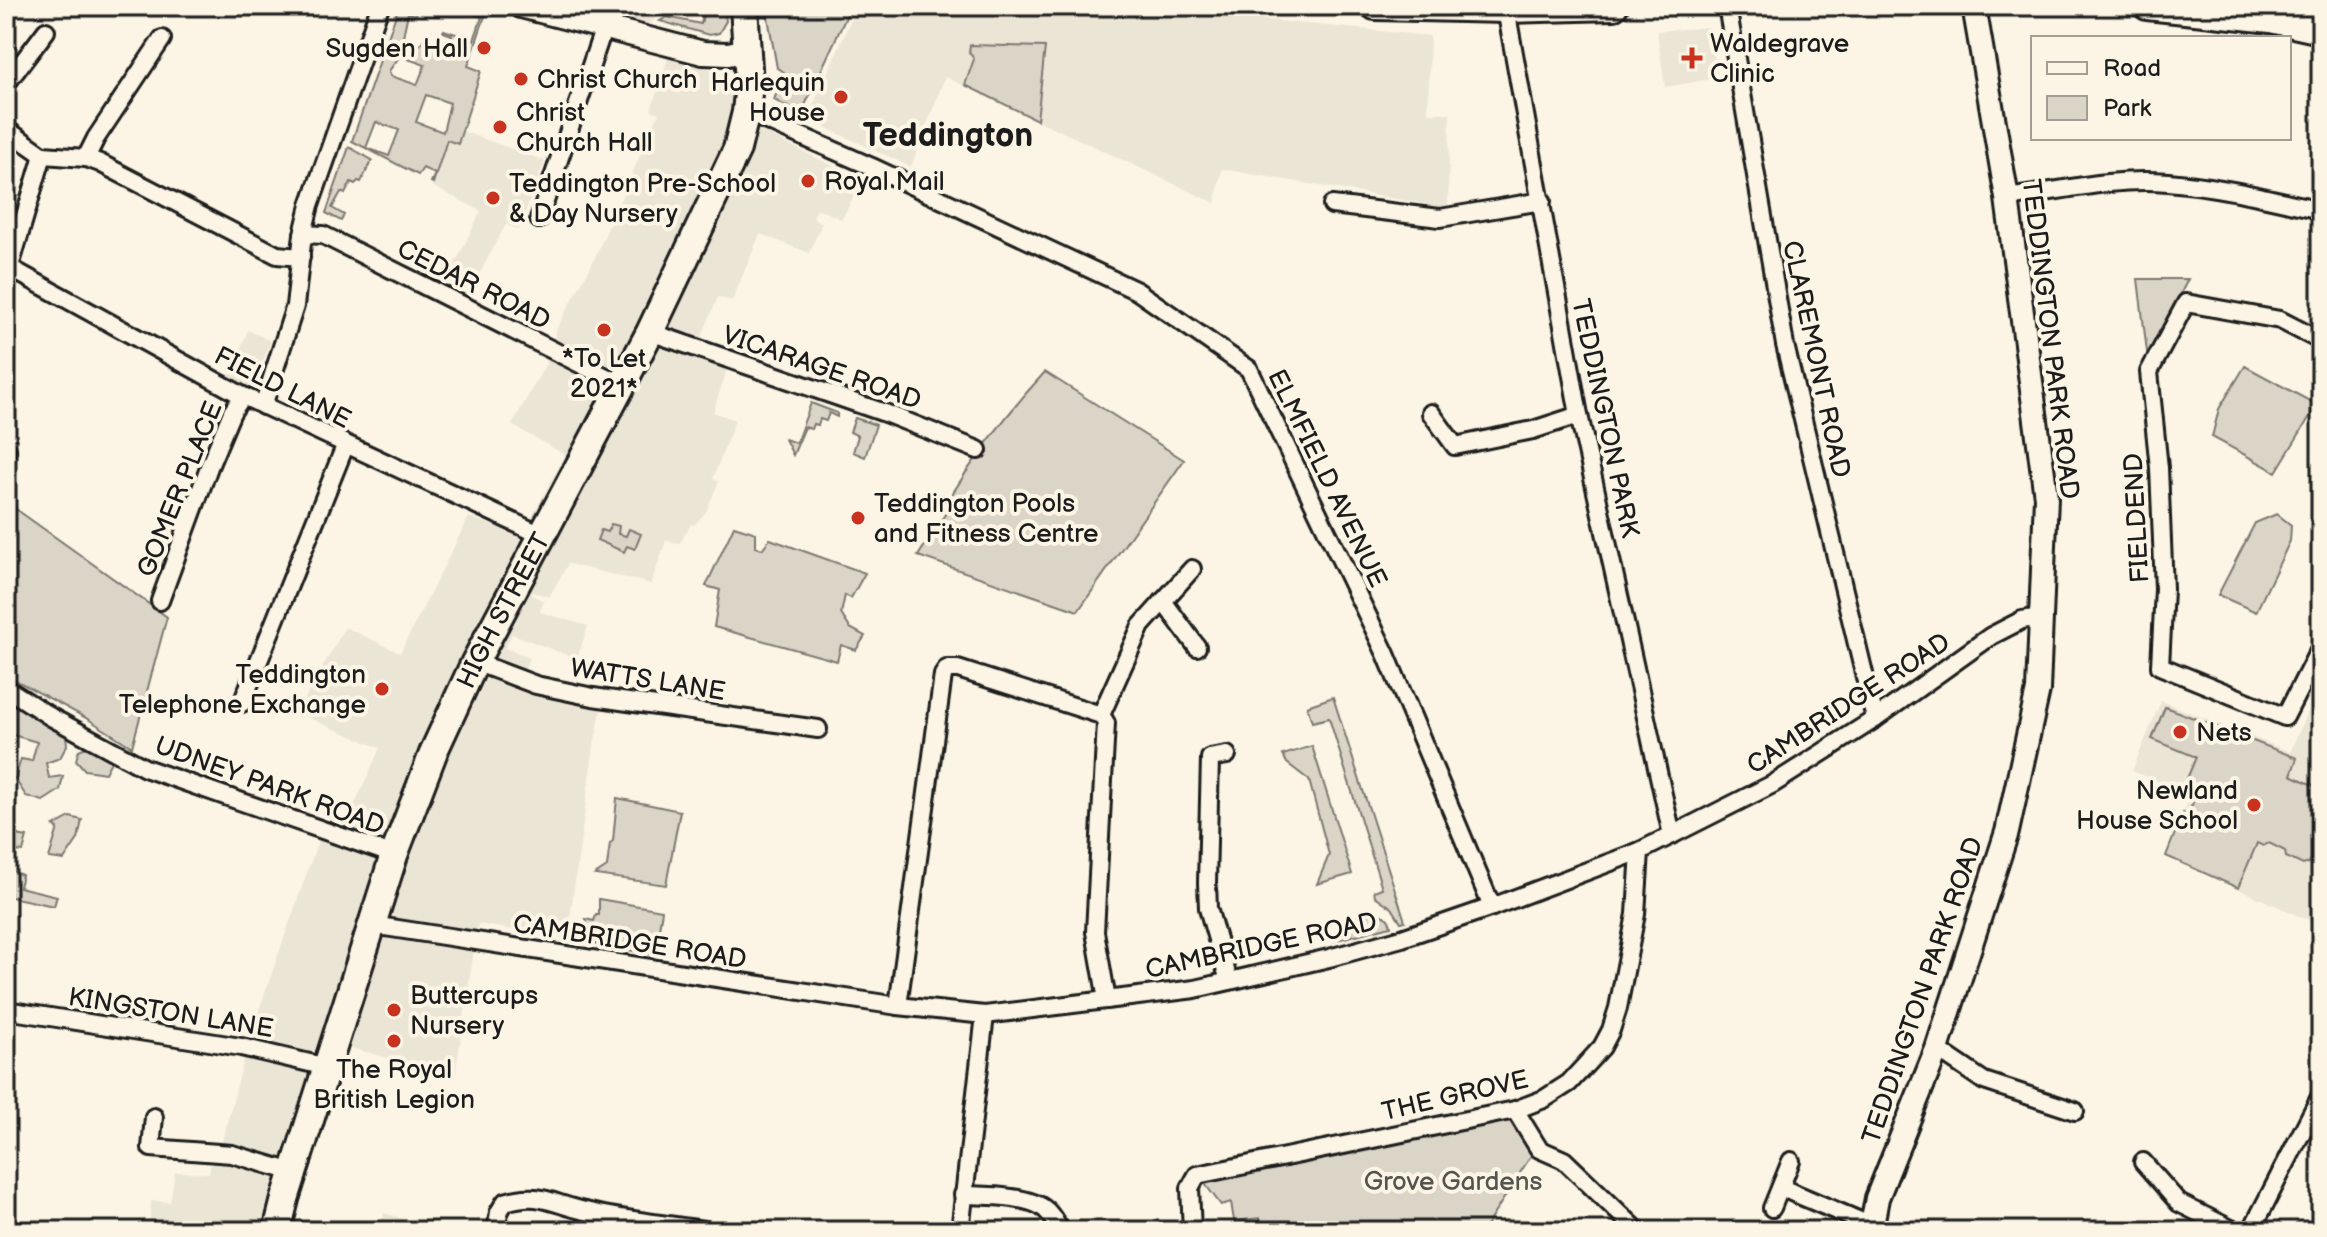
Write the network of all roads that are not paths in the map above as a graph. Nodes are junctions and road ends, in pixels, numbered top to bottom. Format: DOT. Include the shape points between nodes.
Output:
graph roads {
  1 [pos="380,6"];
  2 [pos="521,6"];
  3 [pos="744,6"];
  4 [pos="1375,6"];
  5 [pos="1614,6"];
  6 [pos="1727,6"];
  7 [pos="1974,6"];
  8 [pos="2147,6"];
  9 [pos="1506,9"];
  10 [pos="604,27"];
  11 [pos="2321,30"];
  12 [pos="46,31"];
  13 [pos="162,39"];
  14 [pos="748,50"];
  15 [pos="6,84"];
  16 [pos="746,112"];
  17 [pos="6,129"];
  18 [pos="43,155"];
  19 [pos="86,158"];
  20 [pos="2007,198"];
  21 [pos="1542,201"];
  22 [pos="1332,205"];
  23 [pos="2321,210"];
  24 [pos="539,219"];
  25 [pos="303,234"];
  26 [pos="301,257"];
  27 [pos="8,274"];
  28 [pos="650,332"];
  29 [pos="2321,341"];
  30 [pos="622,385"];
  31 [pos="243,396"];
  32 [pos="263,406"];
  33 [pos="1431,413"];
  34 [pos="1579,415"];
  35 [pos="345,446"];
  36 [pos="978,450"];
  37 [pos="541,535"];
  38 [pos="1192,569"];
  39 [pos="160,601"];
  40 [pos="1163,601"];
  41 [pos="2041,617"];
  42 [pos="2321,646"];
  43 [pos="1197,647"];
  44 [pos="475,662"];
  45 [pos="6,688"];
  46 [pos="242,703"];
  47 [pos="1101,715"];
  48 [pos="1875,719"];
  49 [pos="818,729"];
  50 [pos="1227,755"];
  51 [pos="1672,835"];
  52 [pos="1640,851"];
  53 [pos="394,855"];
  54 [pos="1492,907"];
  55 [pos="372,925"];
  56 [pos="1229,981"];
  57 [pos="1107,1000"];
  58 [pos="898,1006"];
  59 [pos="6,1010"];
  60 [pos="985,1015"];
  61 [pos="1937,1049"];
  62 [pos="327,1067"];
  63 [pos="2321,1095"];
  64 [pos="1515,1110"];
  65 [pos="2075,1111"];
  66 [pos="154,1117"];
  67 [pos="1791,1161"];
  68 [pos="2143,1162"];
  69 [pos="293,1172"];
  70 [pos="1782,1188"];
  71 [pos="963,1195"];
  72 [pos="1772,1208"];
  73 [pos="1872,1228"];
  74 [pos="277,1231"];
  75 [pos="496,1231"];
  76 [pos="710,1231"];
  77 [pos="960,1231"];
  78 [pos="1061,1231"];
  79 [pos="1192,1231"];
  80 [pos="1638,1231"];
  81 [pos="2235,1231"];
  82 [pos="2251,1231"];
  1 -- 25 [label="street"];
  2 -- 10 [label="street"];
  3 -- 14 [label="main road, HIGH STREET"];
  4 -- 9 [label="main road"];
  5 -- 9 [label="main road"];
  6 -- 48 [label="street, CLAREMONT ROAD" via="1785,345"];
  7 -- 20 [label="street, TEDDINGTON PARK ROAD"];
  8 -- 11 [label="main road" via="2271,19"];
  9 -- 21 [label="street, TEDDINGTON PARK"];
  10 -- 14 [label="street" via="703,53"];
  10 -- 24 [label="street"];
  12 -- 15 [label="street"];
  13 -- 19 [label="street"];
  14 -- 16 [label="main road, HIGH STREET"];
  16 -- 28 [label="main road, HIGH STREET" via="730,165"];
  16 -- 54 [label="street, ELMFIELD AVENUE" via="1137,291 1249,369 1386,654"];
  17 -- 18 [label="street"];
  18 -- 19 [label="street"];
  18 -- 27 [label="street"];
  19 -- 26 [label="street" via="277,255"];
  20 -- 23 [label="street" via="2167,181"];
  20 -- 41 [label="street, TEDDINGTON PARK ROAD" via="2046,497"];
  21 -- 22 [label="street" via="1440,218"];
  21 -- 34 [label="street, TEDDINGTON PARK"];
  25 -- 26 [label="street"];
  25 -- 30 [label="street, CEDAR ROAD" via="323,235"];
  26 -- 32 [label="street" via="295,306"];
  27 -- 31 [label="street, FIELD LANE"];
  28 -- 30 [label="main road, HIGH STREET"];
  28 -- 36 [label="street, VICARAGE ROAD"];
  29 -- 42 [label="street, FIELDEND" via="2280,320 2186,303 2149,372 2164,589 2160,666 2285,717"];
  30 -- 37 [label="main road, HIGH STREET"];
  31 -- 32 [label="street, FIELD LANE"];
  31 -- 39 [label="street, GOMER PLACE" via="209,467"];
  32 -- 35 [label="street, FIELD LANE"];
  33 -- 34 [label="street" via="1455,446"];
  34 -- 51 [label="street, TEDDINGTON PARK"];
  35 -- 37 [label="street, FIELD LANE"];
  35 -- 46 [label="street"];
  37 -- 44 [label="main road, HIGH STREET"];
  38 -- 40 [label="street"];
  40 -- 43 [label="street"];
  40 -- 47 [label="street" via="1141,626"];
  41 -- 48 [label="street, CAMBRIDGE ROAD" via="1991,636"];
  41 -- 61 [label="street, TEDDINGTON PARK ROAD" via="2038,690 2007,832"];
  44 -- 49 [label="street, WATTS LANE" via="536,685 593,697"];
  44 -- 53 [label="main road, HIGH STREET"];
  45 -- 53 [label="street, UDNEY PARK ROAD" via="145,768"];
  47 -- 57 [label="street" via="1106,723 1095,932"];
  47 -- 58 [label="street" via="947,669"];
  48 -- 51 [label="street, CAMBRIDGE ROAD" via="1773,784"];
  50 -- 56 [label="street" via="1210,758 1207,883 1208,908"];
  51 -- 52 [label="street, CAMBRIDGE ROAD"];
  52 -- 54 [label="street, CAMBRIDGE ROAD"];
  52 -- 64 [label="street, THE GROVE" via="1636,914 1611,1030 1569,1083"];
  53 -- 55 [label="main road, HIGH STREET"];
  54 -- 56 [label="street, CAMBRIDGE ROAD" via="1390,941"];
  55 -- 58 [label="street, CAMBRIDGE ROAD"];
  55 -- 62 [label="main road, HIGH STREET"];
  56 -- 57 [label="street, CAMBRIDGE ROAD"];
  57 -- 60 [label="street, CAMBRIDGE ROAD"];
  58 -- 60 [label="street, CAMBRIDGE ROAD"];
  59 -- 62 [label="street, KINGSTON LANE" via="241,1047"];
  60 -- 71 [label="street"];
  61 -- 65 [label="street" via="1984,1081"];
  61 -- 73 [label="street, TEDDINGTON PARK ROAD" via="1877,1198"];
  62 -- 69 [label="main road, HIGH STREET"];
  63 -- 82 [label="street"];
  64 -- 79 [label="street, THE GROVE" via="1197,1175 1190,1188"];
  64 -- 80 [label="street" via="1539,1149 1564,1160"];
  66 -- 69 [label="street" via="151,1148 232,1154"];
  67 -- 70 [label="street"];
  68 -- 81 [label="street" via="2179,1203"];
  69 -- 74 [label="main road, HIGH STREET"];
  70 -- 72 [label="street"];
  70 -- 73 [label="street"];
  71 -- 77 [label="street"];
  71 -- 78 [label="street" via="1036,1204"];
  75 -- 76 [label="street" via="505,1202 525,1196"];
}
